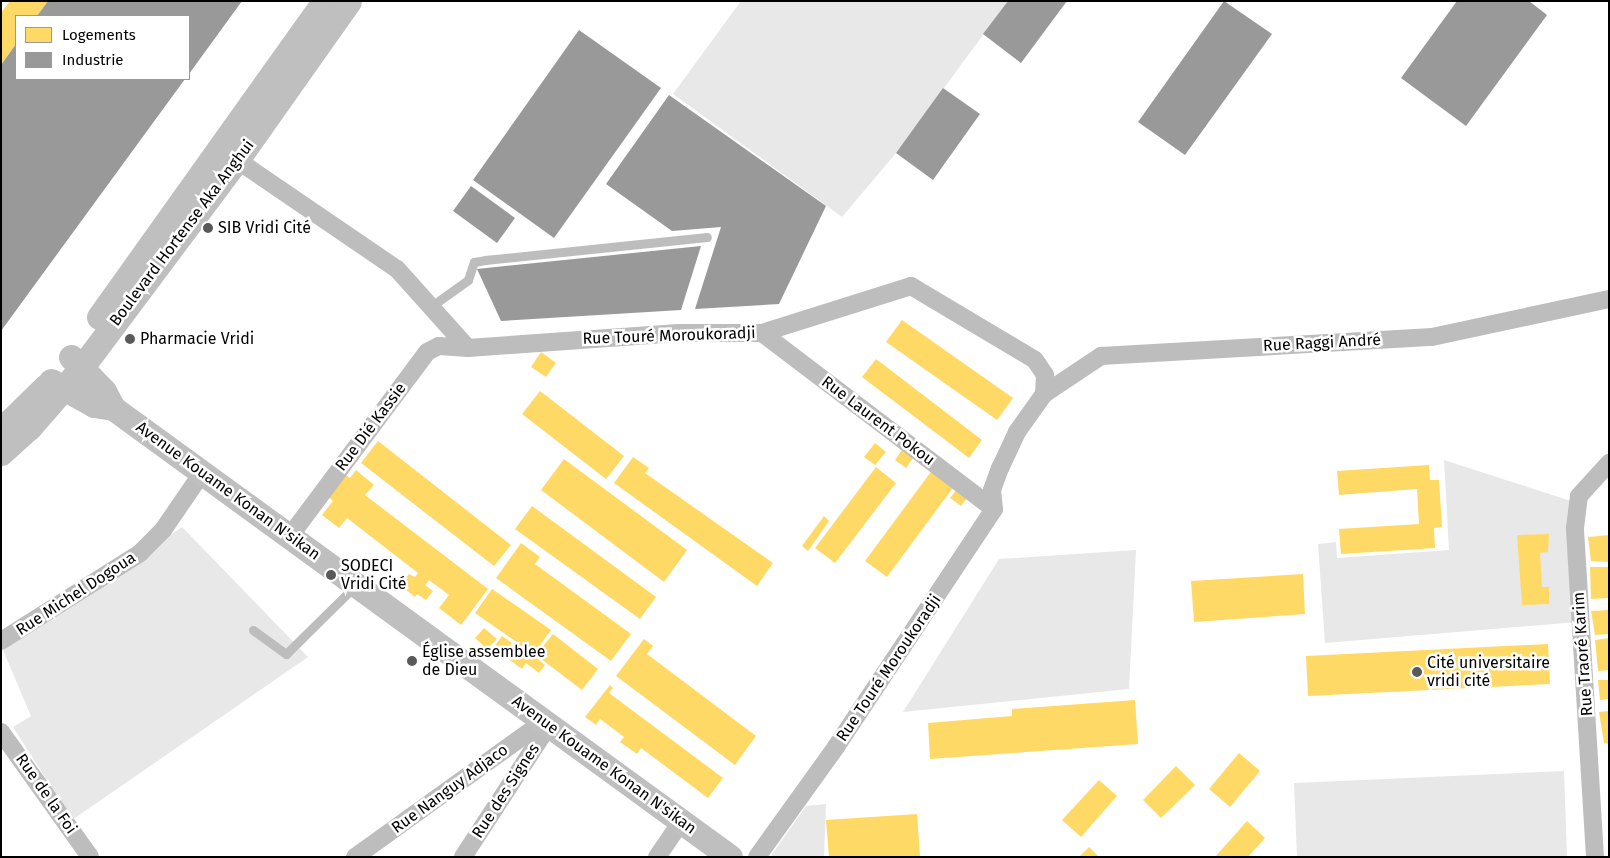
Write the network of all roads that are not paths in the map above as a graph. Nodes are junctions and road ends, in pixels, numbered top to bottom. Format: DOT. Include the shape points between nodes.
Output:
graph roads {
  1 [pos="324,1"];
  2 [pos="349,1"];
  3 [pos="237,160"];
  4 [pos="708,237"];
  5 [pos="1609,299"];
  6 [pos="432,305"];
  7 [pos="762,334"];
  8 [pos="468,348"];
  9 [pos="76,361"];
  10 [pos="57,385"];
  11 [pos="1044,394"];
  12 [pos="113,408"];
  13 [pos="1,430"];
  14 [pos="1,454"];
  15 [pos="1609,463"];
  16 [pos="202,473"];
  17 [pos="994,509"];
  18 [pos="290,536"];
  19 [pos="357,584"];
  20 [pos="253,630"];
  21 [pos="1,641"];
  22 [pos="546,723"];
  23 [pos="1,732"];
  24 [pos="681,822"];
  25 [pos="90,857"];
  26 [pos="355,857"];
  27 [pos="463,857"];
  28 [pos="657,857"];
  29 [pos="730,857"];
  30 [pos="757,857"];
  31 [pos="1595,857"];
  1 -- 9 [label="main road, Boulevard Hortense Aka Anghui"];
  2 -- 3 [label="main road, Boulevard Hortense Aka Anghui"];
  3 -- 6 [label="street" via="397,269"];
  3 -- 9 [label="main road, Boulevard Hortense Aka Anghui"];
  4 -- 6 [label="lane" via="474,262 468,280"];
  5 -- 11 [label="street, Rue Raggi André" via="1432,337 1101,356"];
  6 -- 8 [label="street"];
  7 -- 8 [label="street, Rue Touré Moroukoradji" via="678,333"];
  7 -- 11 [label="street, Rue Touré Moroukoradji" via="911,286 1035,360 1045,375"];
  7 -- 17 [label="street, Rue Laurent Pokou"];
  8 -- 18 [label="street, Rue Dié Kassie" via="439,346 427,352"];
  9 -- 10 [label="main road, Boulevard Hortense Aka Anghui"];
  9 -- 12 [label="main road, Avenue Kouame Konan N'sikan" via="104,391"];
  10 -- 12 [label="main road, Avenue Kouame Konan N'sikan" via="94,405"];
  10 -- 13 [label="main road, Boulevard Hortense Aka Anghui"];
  10 -- 14 [label="main road, Boulevard Hortense Aka Anghui"];
  11 -- 17 [label="street" via="1018,432 1000,468 992,490"];
  12 -- 16 [label="main road, Avenue Kouame Konan N'sikan"];
  15 -- 31 [label="street, Rue Traoré Karim" via="1580,496 1575,528"];
  16 -- 18 [label="main road, Avenue Kouame Konan N'sikan"];
  16 -- 21 [label="street, Rue Michel Dogoua" via="163,530 140,553"];
  17 -- 30 [label="street, Rue Touré Moroukoradji" via="906,644"];
  18 -- 19 [label="main road, Avenue Kouame Konan N'sikan"];
  19 -- 20 [label="lane" via="286,654"];
  19 -- 22 [label="main road, Avenue Kouame Konan N'sikan"];
  22 -- 24 [label="main road, Avenue Kouame Konan N'sikan"];
  22 -- 26 [label="street, Rue Nanguy Adjaco"];
  22 -- 27 [label="street, Rue des Signes"];
  23 -- 25 [label="street, Rue de la Foi"];
  24 -- 28 [label="street"];
  24 -- 29 [label="main road, Avenue Kouame Konan N'sikan"];
}
